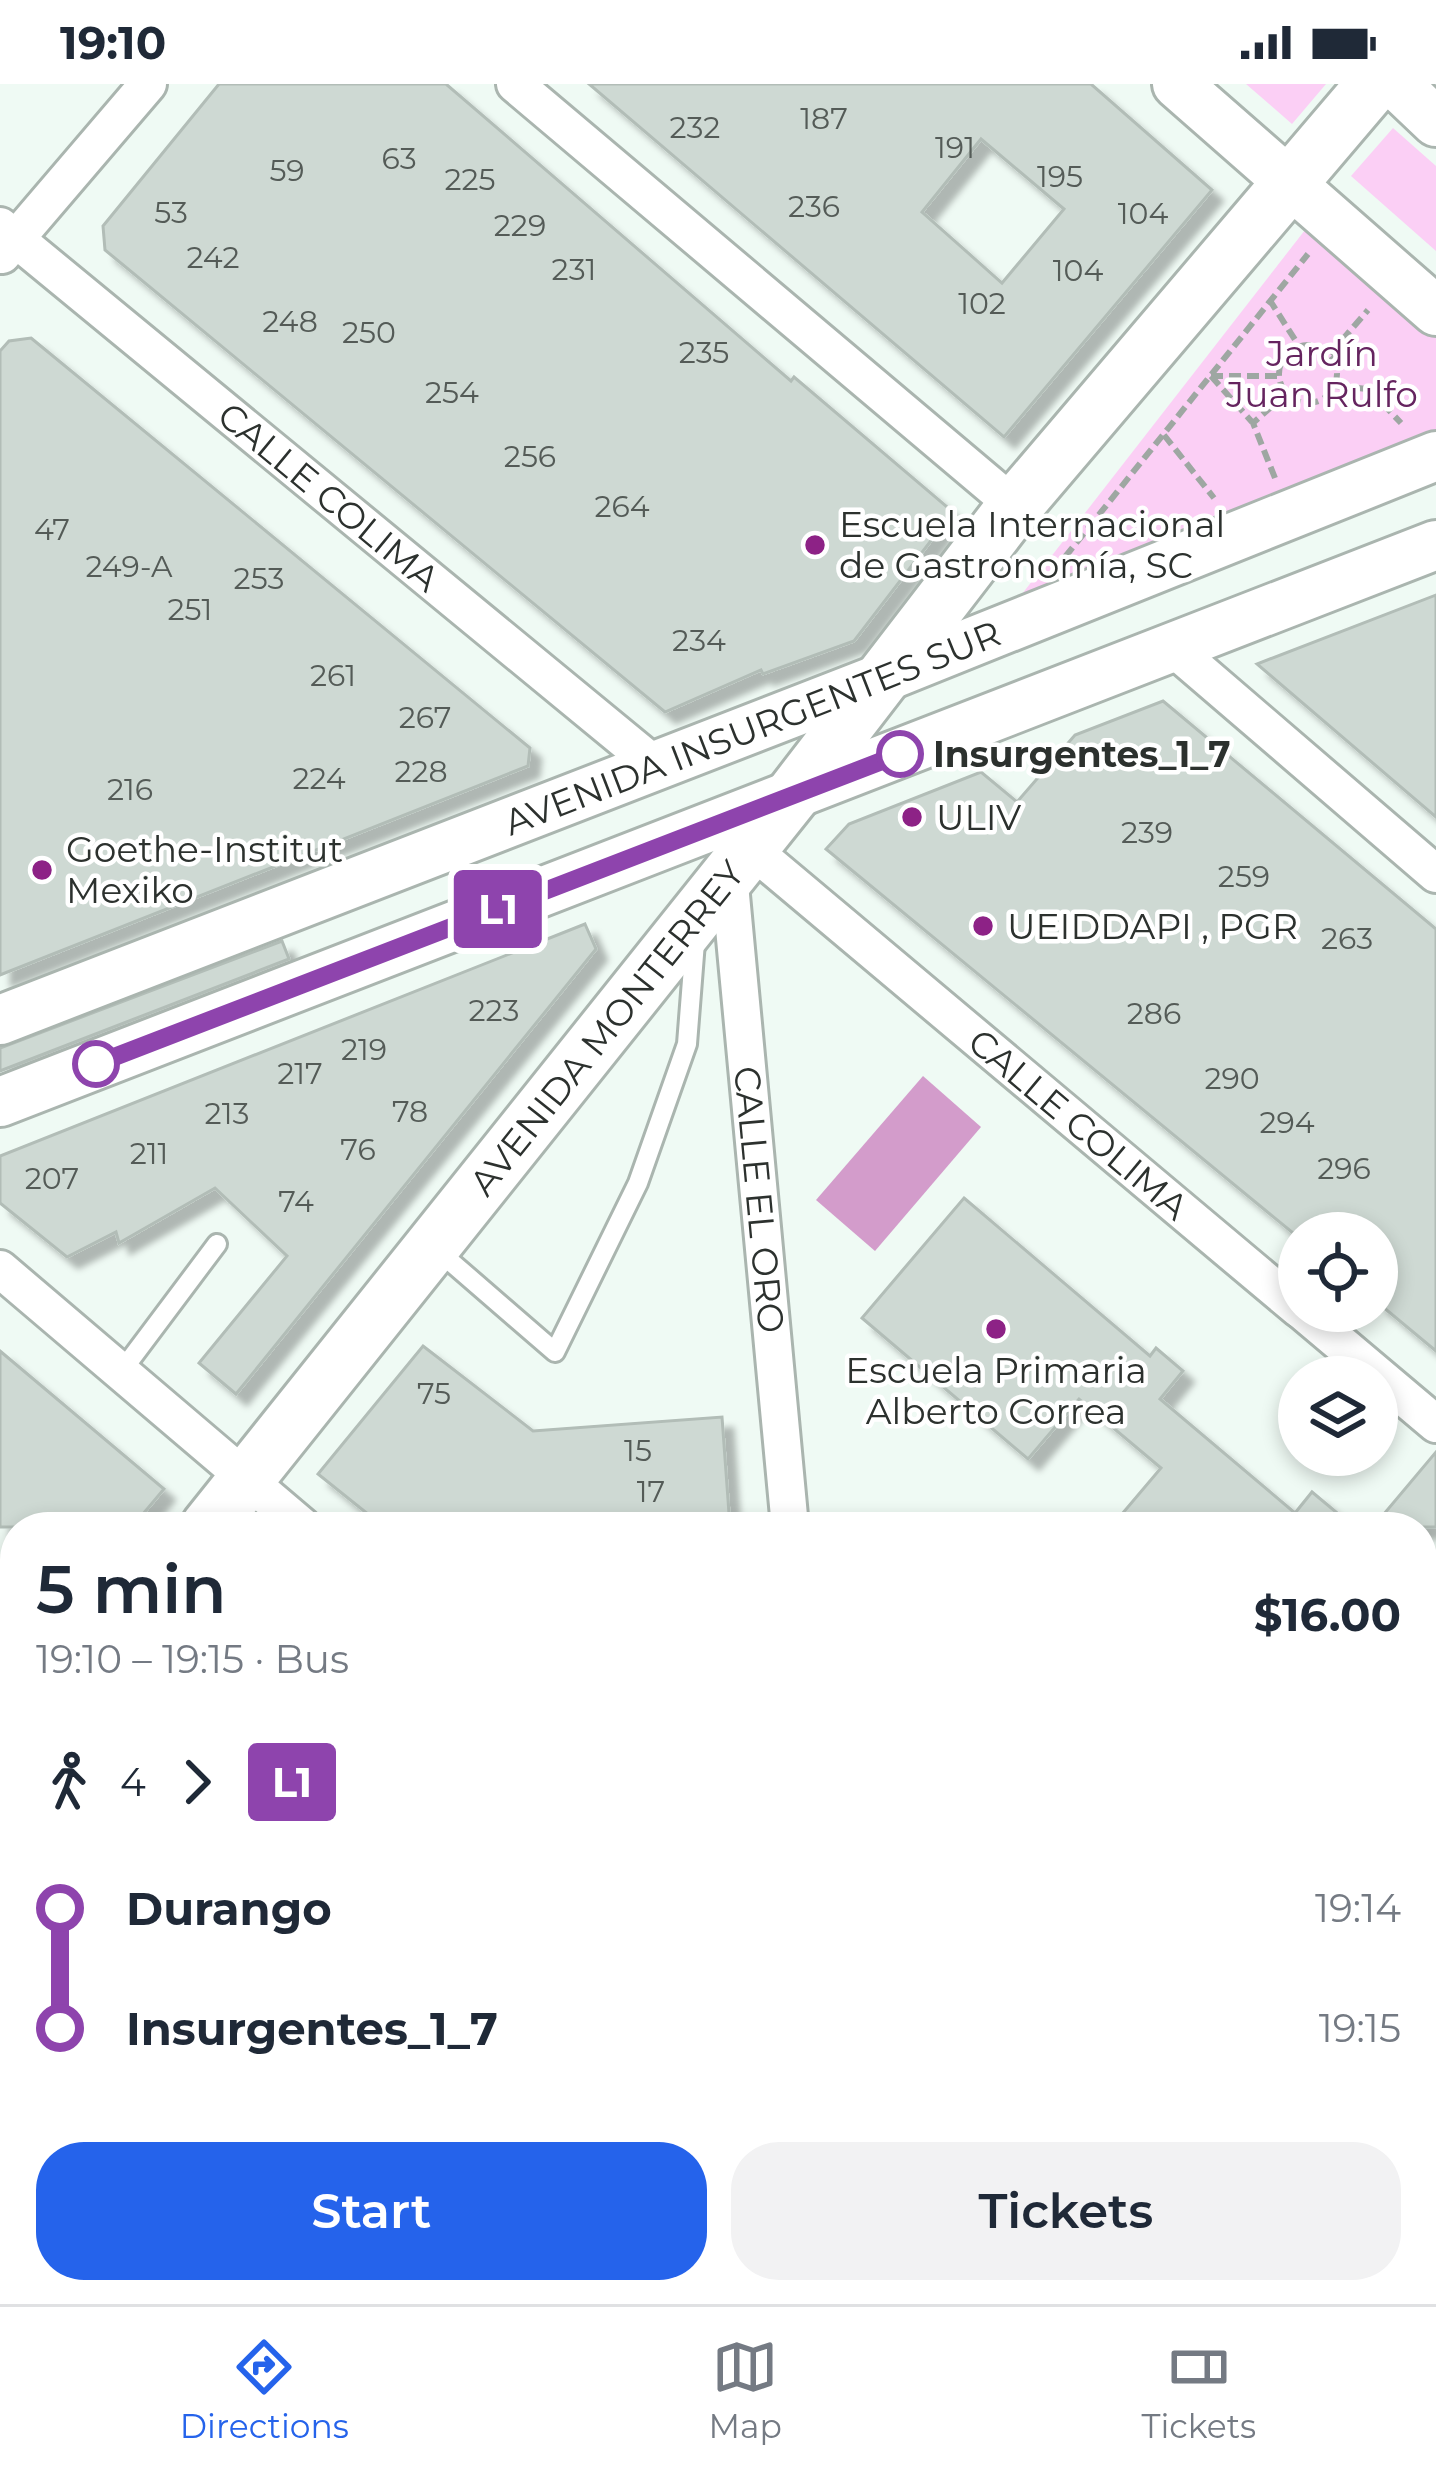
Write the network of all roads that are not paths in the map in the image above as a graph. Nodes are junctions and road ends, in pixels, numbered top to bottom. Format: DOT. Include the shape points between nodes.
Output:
graph roads {
  1 [pos="148,84"];
  2 [pos="515,84"];
  3 [pos="1178,84"];
  4 [pos="1374,84"];
  5 [pos="1396,84"];
  6 [pos="1436,122"];
  7 [pos="1293,184"];
  8 [pos="5,241"];
  9 [pos="1436,311"];
  10 [pos="1424,444"];
  11 [pos="1015,506"];
  12 [pos="1436,545"];
  13 [pos="1173,648"];
  14 [pos="882,678"];
  15 [pos="656,766"];
  16 [pos="792,796"];
  17 [pos="1436,874"];
  18 [pos="725,879"];
  19 [pos="0,1020"];
  20 [pos="0,1102"];
  21 [pos="217,1244"];
  22 [pos="432,1245"];
  23 [pos="0,1269"];
  24 [pos="1278,1294"];
  25 [pos="1326,1332"];
  26 [pos="121,1372"];
  27 [pos="1436,1424"];
  28 [pos="246,1479"];
  29 [pos="220,1512"];
  30 [pos="285,1512"];
  31 [pos="788,1512"];
  1 -- 8 [label="street"];
  2 -- 11 [label="street"];
  3 -- 7 [label="main road"];
  4 -- 7 [label="main road, AVENIDA MONTERREY"];
  5 -- 6 [label="main road"];
  7 -- 9 [label="main road"];
  7 -- 11 [label="main road, AVENIDA MONTERREY"];
  8 -- 15 [label="street, CALLE COLIMA"];
  10 -- 14 [label="main road, AVENIDA INSURGENTES SUR"];
  11 -- 14 [label="main road, AVENIDA MONTERREY"];
  12 -- 13 [label="main road"];
  13 -- 16 [label="main road"];
  13 -- 17 [label="street"];
  14 -- 15 [label="main road, AVENIDA INSURGENTES SUR"];
  14 -- 16 [label="main road, AVENIDA MONTERREY"];
  15 -- 19 [label="main road, AVENIDA INSURGENTES SUR"];
  16 -- 18 [label="main road, AVENIDA MONTERREY"];
  16 -- 20 [label="main road"];
  18 -- 22 [label="main road, AVENIDA MONTERREY"];
  18 -- 22 [label="lane" via="687,1044 638,1183 555,1352"];
  18 -- 24 [label="street, CALLE COLIMA"];
  18 -- 31 [label="street, CALLE EL ORO"];
  21 -- 26 [label="lane"];
  22 -- 28 [label="main road, AVENIDA MONTERREY"];
  23 -- 26 [label="street"];
  25 -- 27 [label="street, CALLE COLIMA"];
  26 -- 28 [label="street"];
  28 -- 29 [label="main road, AVENIDA MONTERREY"];
  28 -- 30 [label="street"];
}
